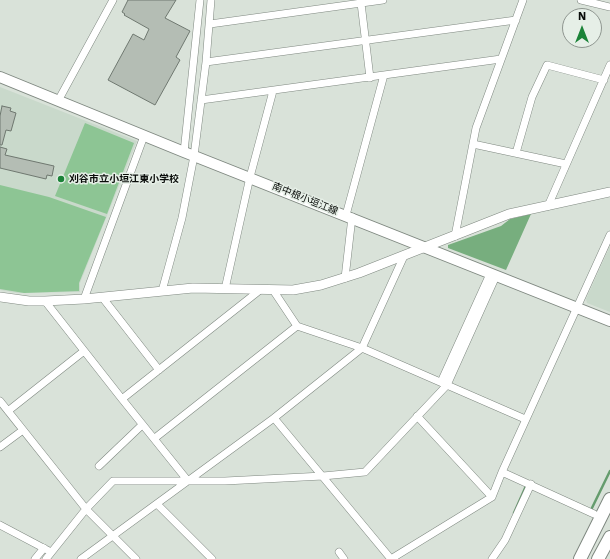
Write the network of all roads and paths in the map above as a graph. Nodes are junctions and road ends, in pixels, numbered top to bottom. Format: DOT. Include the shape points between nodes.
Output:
graph roads {
  1 [pos="113,0"];
  2 [pos="200,0"];
  3 [pos="211,0"];
  4 [pos="382,0"];
  5 [pos="522,0"];
  6 [pos="581,0"];
  7 [pos="361,3"];
  8 [pos="610,7"];
  9 [pos="516,20"];
  10 [pos="210,24"];
  11 [pos="365,41"];
  12 [pos="502,59"];
  13 [pos="206,62"];
  14 [pos="610,65"];
  15 [pos="384,75"];
  16 [pos="0,77"];
  17 [pos="370,78"];
  18 [pos="604,80"];
  19 [pos="274,91"];
  20 [pos="201,100"];
  21 [pos="58,101"];
  22 [pos="144,136"];
  23 [pos="473,144"];
  24 [pos="184,152"];
  25 [pos="516,153"];
  26 [pos="194,156"];
  27 [pos="566,164"];
  28 [pos="250,177"];
  29 [pos="610,192"];
  30 [pos="548,206"];
  31 [pos="349,216"];
  32 [pos="610,235"];
  33 [pos="455,236"];
  34 [pos="423,247"];
  35 [pos="404,256"];
  36 [pos="493,275"];
  37 [pos="345,278"];
  38 [pos="225,289"];
  39 [pos="260,290"];
  40 [pos="273,290"];
  41 [pos="162,291"];
  42 [pos="0,297"];
  43 [pos="102,297"];
  44 [pos="84,299"];
  45 [pos="45,301"];
  46 [pos="577,308"];
  47 [pos="610,321"];
  48 [pos="297,326"];
  49 [pos="362,348"];
  50 [pos="84,350"];
  51 [pos="159,370"];
  52 [pos="444,383"];
  53 [pos="122,399"];
  54 [pos="0,401"];
  55 [pos="8,411"];
  56 [pos="417,416"];
  57 [pos="274,418"];
  58 [pos="525,419"];
  59 [pos="142,424"];
  60 [pos="24,430"];
  61 [pos="155,438"];
  62 [pos="0,447"];
  63 [pos="98,466"];
  64 [pos="502,472"];
  65 [pos="323,476"];
  66 [pos="188,481"];
  67 [pos="531,484"];
  68 [pos="492,497"];
  69 [pos="610,499"];
  70 [pos="157,504"];
  71 [pos="86,509"];
  72 [pos="594,514"];
  73 [pos="0,525"];
  74 [pos="113,537"];
  75 [pos="610,537"];
  76 [pos="44,548"];
  77 [pos="51,552"];
  78 [pos="338,552"];
  79 [pos="35,559"];
  80 [pos="46,559"];
  81 [pos="82,559"];
  82 [pos="136,559"];
  83 [pos="212,559"];
  84 [pos="344,559"];
  85 [pos="391,559"];
  86 [pos="492,559"];
  87 [pos="580,559"];
  88 [pos="598,559"];
  1 -- 21 [label="street"];
  2 -- 24 [label="street"];
  3 -- 10 [label="street"];
  4 -- 7 [label="street"];
  5 -- 9 [label="street"];
  6 -- 8 [label="street"];
  7 -- 10 [label="street"];
  7 -- 11 [label="street"];
  9 -- 11 [label="street"];
  9 -- 12 [label="street"];
  10 -- 13 [label="street"];
  11 -- 13 [label="street"];
  11 -- 17 [label="street"];
  12 -- 15 [label="street"];
  12 -- 23 [label="street" via="476,128"];
  13 -- 20 [label="street"];
  14 -- 18 [label="street"];
  15 -- 17 [label="street"];
  15 -- 31 [label="street"];
  16 -- 21 [label="main road, 南中根小垣江線"];
  17 -- 19 [label="street"];
  18 -- 25 [label="street" via="547,65 532,97"];
  18 -- 27 [label="street"];
  19 -- 20 [label="street"];
  19 -- 28 [label="street"];
  20 -- 26 [label="street"];
  21 -- 22 [label="main road, 南中根小垣江線"];
  22 -- 24 [label="main road, 南中根小垣江線"];
  22 -- 44 [label="street"];
  23 -- 25 [label="street"];
  23 -- 33 [label="street"];
  24 -- 26 [label="main road, 南中根小垣江線"];
  25 -- 27 [label="street"];
  26 -- 28 [label="main road, 南中根小垣江線"];
  26 -- 41 [label="street" via="182,218"];
  27 -- 30 [label="street"];
  28 -- 31 [label="main road, 南中根小垣江線"];
  28 -- 38 [label="street"];
  29 -- 30 [label="street"];
  30 -- 33 [label="street" via="509,214"];
  31 -- 34 [label="main road, 南中根小垣江線"];
  31 -- 37 [label="street"];
  32 -- 46 [label="street"];
  33 -- 34 [label="street"];
  34 -- 35 [label="street"];
  34 -- 36 [label="main road, 南中根小垣江線"];
  35 -- 37 [label="street"];
  35 -- 49 [label="street"];
  36 -- 46 [label="main road, 南中根小垣江線"];
  36 -- 52 [label="street"];
  37 -- 40 [label="street" via="311,287"];
  38 -- 39 [label="street"];
  38 -- 41 [label="street" via="193,288"];
  39 -- 40 [label="street"];
  39 -- 51 [label="street"];
  40 -- 48 [label="street"];
  41 -- 43 [label="street"];
  42 -- 45 [label="street"];
  43 -- 44 [label="street"];
  43 -- 51 [label="street"];
  44 -- 45 [label="street"];
  45 -- 50 [label="street"];
  46 -- 47 [label="main road, 南中根小垣江線"];
  46 -- 58 [label="street"];
  48 -- 49 [label="street"];
  48 -- 61 [label="street"];
  49 -- 52 [label="street"];
  49 -- 57 [label="street"];
  50 -- 53 [label="street"];
  50 -- 55 [label="street"];
  51 -- 53 [label="street"];
  52 -- 56 [label="street"];
  52 -- 58 [label="street"];
  53 -- 59 [label="street"];
  54 -- 55 [label="street"];
  55 -- 60 [label="street"];
  56 -- 65 [label="street" via="365,472"];
  56 -- 68 [label="street"];
  57 -- 65 [label="street"];
  57 -- 66 [label="street"];
  58 -- 64 [label="street"];
  59 -- 61 [label="street"];
  59 -- 63 [label="street"];
  60 -- 62 [label="street"];
  60 -- 71 [label="street"];
  61 -- 66 [label="street"];
  64 -- 67 [label="street"];
  64 -- 68 [label="street"];
  65 -- 66 [label="street"];
  65 -- 85 [label="street"];
  66 -- 70 [label="street"];
  66 -- 71 [label="street" via="113,480"];
  67 -- 72 [label="street"];
  67 -- 86 [label="street" via="505,540"];
  68 -- 85 [label="street"];
  69 -- 87 [label="highway"];
  70 -- 74 [label="street"];
  70 -- 83 [label="street"];
  71 -- 74 [label="street"];
  71 -- 77 [label="street"];
  73 -- 76 [label="street"];
  74 -- 81 [label="street"];
  74 -- 82 [label="street"];
  75 -- 88 [label="highway"];
  76 -- 77 [label="street"];
  76 -- 79 [label="street"];
  77 -- 80 [label="street"];
  78 -- 84 [label="street"];
}
